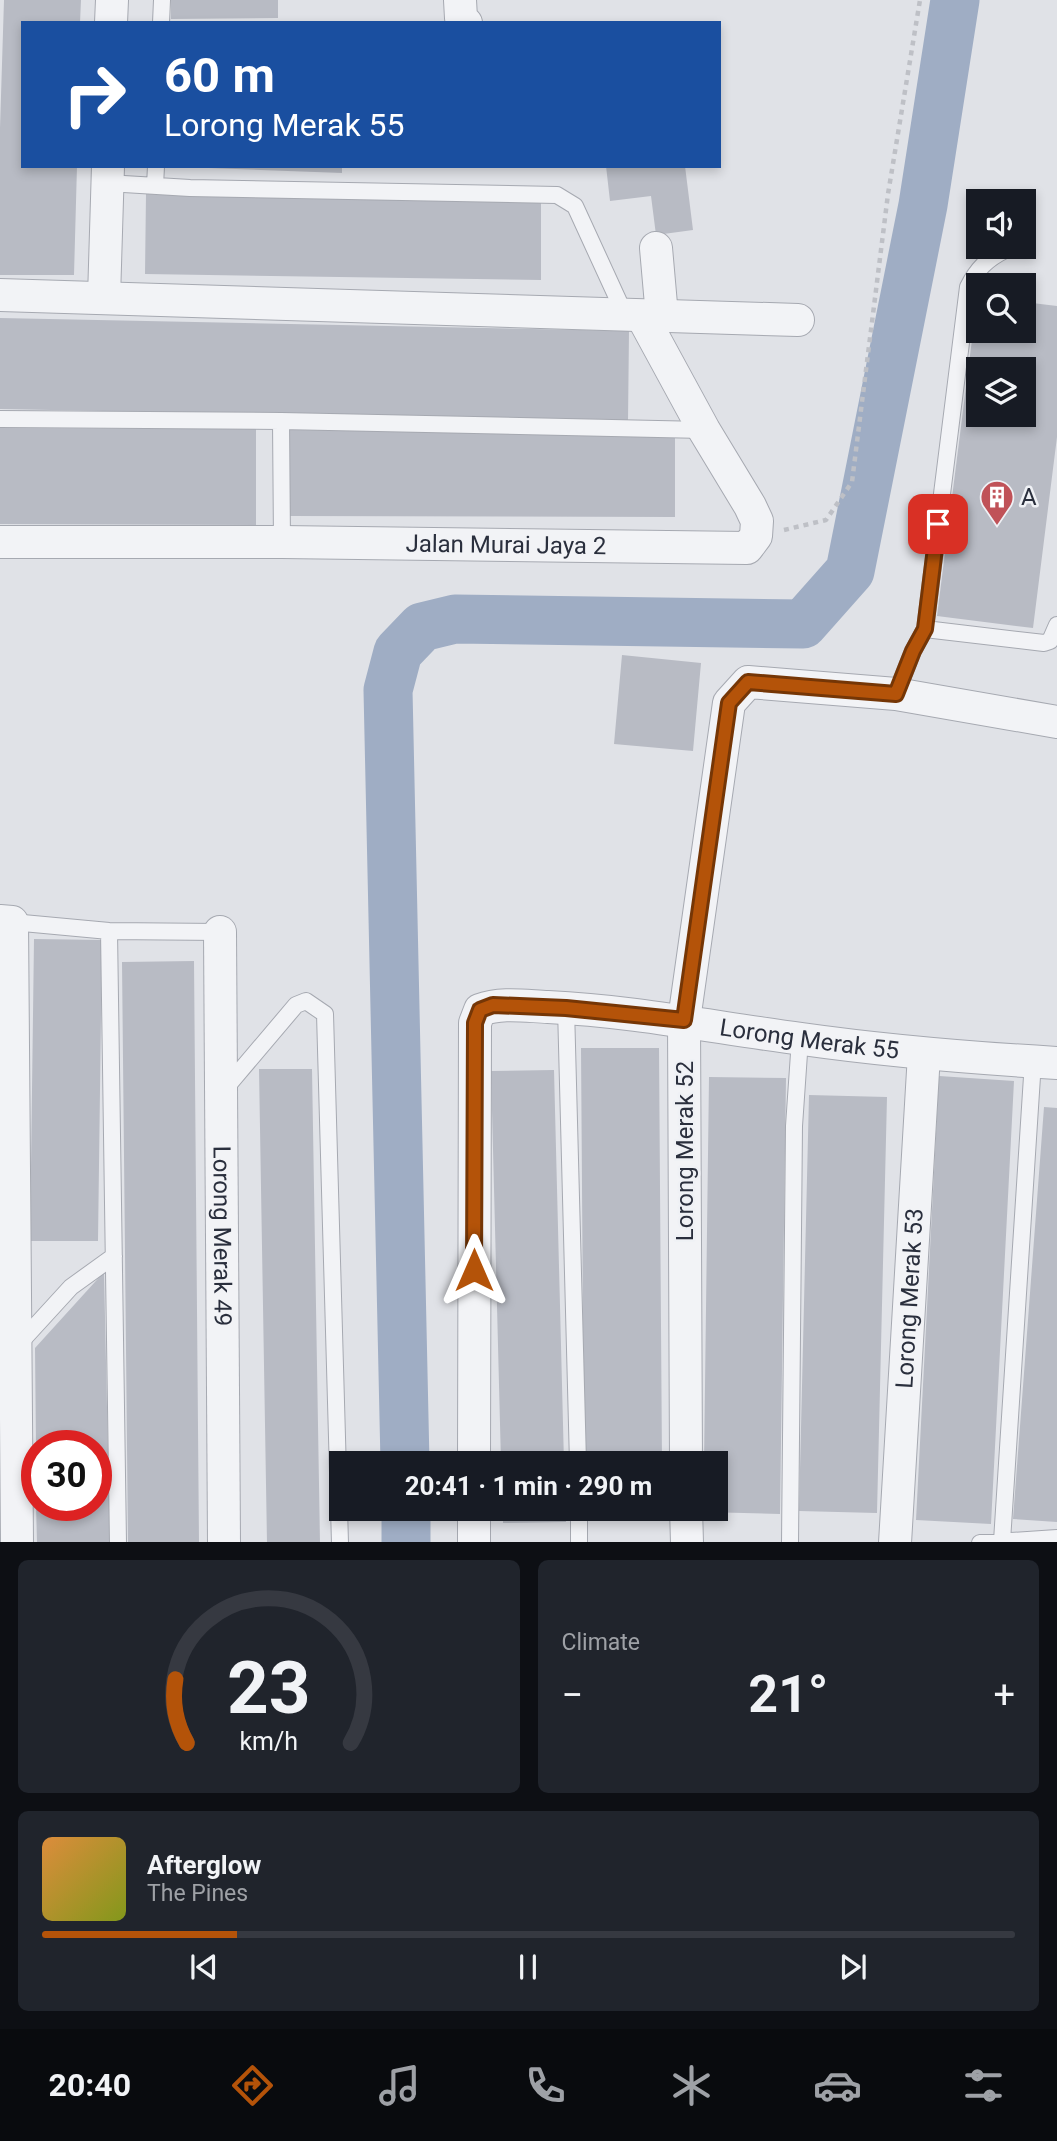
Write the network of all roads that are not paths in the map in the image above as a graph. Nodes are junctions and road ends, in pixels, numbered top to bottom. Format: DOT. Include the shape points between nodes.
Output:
graph roads {
  1 [pos="112,0"];
  2 [pos="162,0"];
  3 [pos="460,0"];
  4 [pos="111,21"];
  5 [pos="161,21"];
  6 [pos="464,21"];
  7 [pos="156,168"];
  8 [pos="107,175"];
  9 [pos="155,187"];
  10 [pos="656,248"];
  11 [pos="988,259"];
  12 [pos="0,295"];
  13 [pos="104,298"];
  14 [pos="643,315"];
  15 [pos="798,320"];
  16 [pos="0,419"];
  17 [pos="281,421"];
  18 [pos="704,430"];
  19 [pos="0,542"];
  20 [pos="282,542"];
  21 [pos="1057,625"];
  22 [pos="925,629"];
  23 [pos="896,694"];
  24 [pos="1057,722"];
  25 [pos="6,921"];
  26 [pos="109,932"];
  27 [pos="220,932"];
  28 [pos="566,1008"];
  29 [pos="684,1020"];
  30 [pos="800,1039"];
  31 [pos="923,1054"];
  32 [pos="1045,1062"];
  33 [pos="222,1091"];
  34 [pos="7,1148"];
  35 [pos="114,1256"];
  36 [pos="15,1348"];
  37 [pos="474,1451"];
  38 [pos="578,1451"];
  39 [pos="686,1451"];
  40 [pos="474,1521"];
  41 [pos="579,1521"];
  42 [pos="686,1521"];
  43 [pos="1057,1538"];
  44 [pos="1002,1541"];
  45 [pos="17,1542"];
  46 [pos="118,1542"];
  47 [pos="224,1542"];
  48 [pos="340,1542"];
  49 [pos="474,1542"];
  50 [pos="579,1542"];
  51 [pos="687,1542"];
  52 [pos="790,1542"];
  53 [pos="895,1542"];
  54 [pos="980,1542"];
  1 -- 4 [label="street"];
  2 -- 5 [label="lane"];
  3 -- 6 [label="street"];
  7 -- 9 [label="lane"];
  8 -- 9 [label="lane"];
  8 -- 13 [label="street"];
  9 -- 14 [label="lane" via="557,195 575,206"];
  10 -- 14 [label="street"];
  11 -- 22 [label="lane" via="968,287"];
  12 -- 13 [label="street"];
  13 -- 14 [label="street"];
  14 -- 15 [label="street"];
  14 -- 18 [label="street"];
  16 -- 17 [label="lane"];
  17 -- 18 [label="lane"];
  17 -- 20 [label="lane"];
  18 -- 20 [label="street, Jalan Murai Jaya 2" via="757,521 756,536 747,548"];
  19 -- 20 [label="street, Jalan Murai Jaya 2"];
  21 -- 22 [label="lane" via="1050,641 1044,643"];
  22 -- 23 [label="lane"];
  23 -- 24 [label="street"];
  23 -- 29 [label="street, Lorong Merak 52" via="748,682 729,703"];
  25 -- 26 [label="lane"];
  25 -- 34 [label="street"];
  26 -- 27 [label="lane"];
  26 -- 35 [label="lane"];
  27 -- 33 [label="street, Lorong Merak 49"];
  28 -- 29 [label="street, Lorong Merak 55"];
  28 -- 37 [label="street, Lorong Merak 55" via="493,1005 480,1010 475,1023"];
  28 -- 38 [label="lane"];
  29 -- 30 [label="street, Lorong Merak 55"];
  29 -- 39 [label="street, Lorong Merak 52"];
  30 -- 31 [label="street, Lorong Merak 55"];
  30 -- 52 [label="lane" via="794,1126"];
  31 -- 32 [label="street, Lorong Merak 55"];
  31 -- 53 [label="street, Lorong Merak 53"];
  32 -- 44 [label="lane"];
  33 -- 47 [label="street, Lorong Merak 49"];
  33 -- 48 [label="lane" via="296,1005 306,1001 326,1014"];
  34 -- 36 [label="street"];
  35 -- 36 [label="lane" via="71,1287"];
  35 -- 46 [label="lane"];
  36 -- 45 [label="street"];
  40 -- 49 [label="street"];
  41 -- 50 [label="lane"];
  42 -- 51 [label="street"];
  43 -- 44 [label="lane"];
  44 -- 54 [label="lane"];
}
